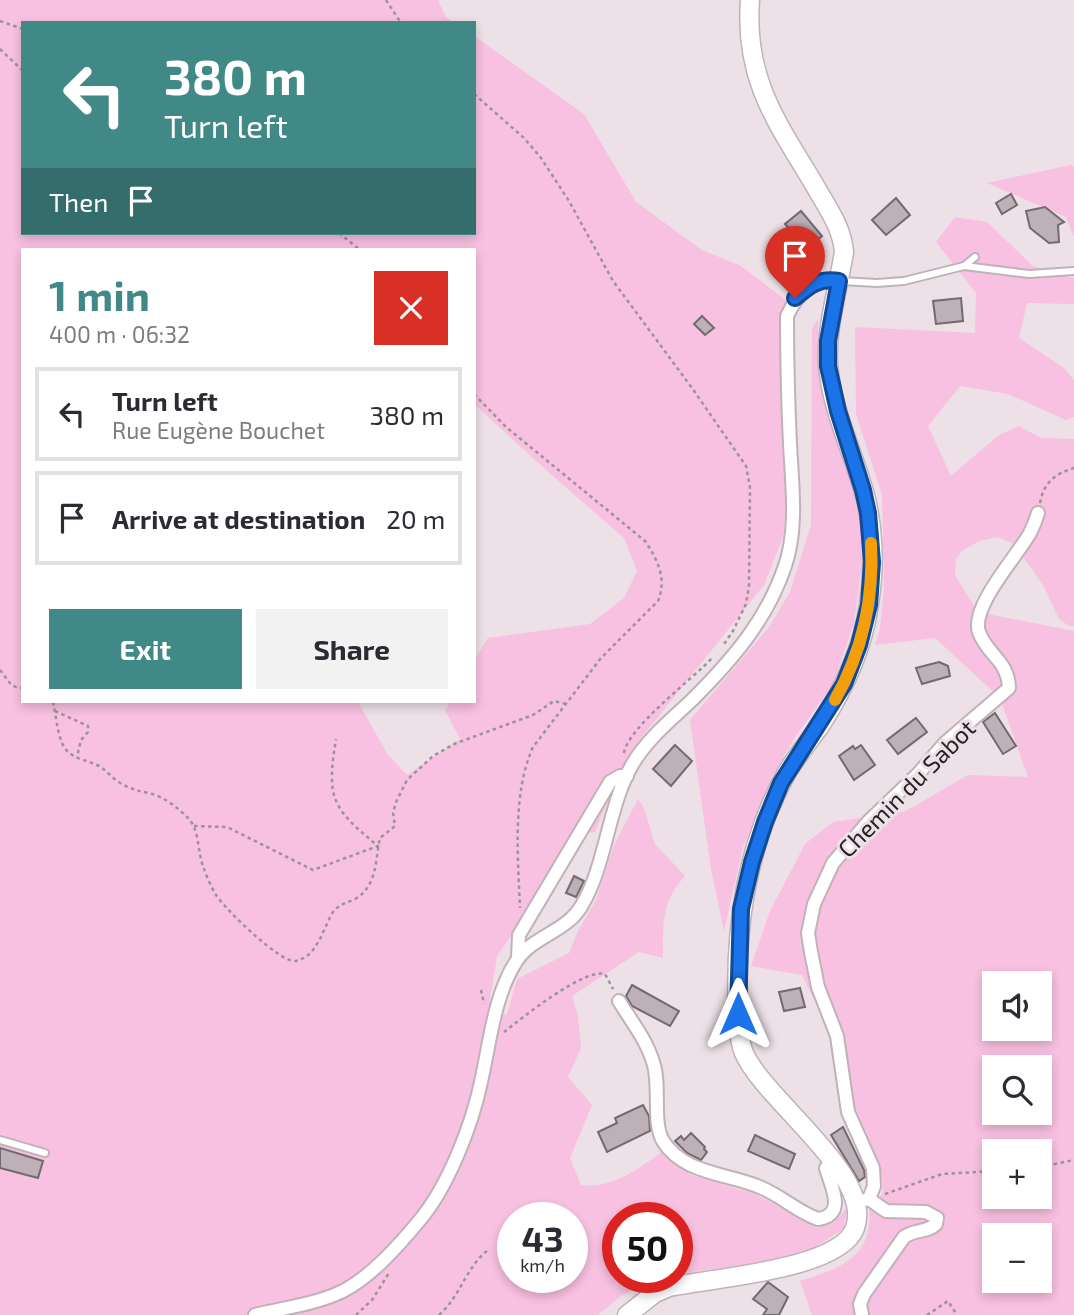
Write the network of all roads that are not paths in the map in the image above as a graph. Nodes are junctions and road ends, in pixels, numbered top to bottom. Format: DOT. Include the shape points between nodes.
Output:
graph roads {
  1 [pos="750,0"];
  2 [pos="975,257"];
  3 [pos="964,266"];
  4 [pos="1074,271"];
  5 [pos="839,281"];
  6 [pos="1038,513"];
  7 [pos="627,776"];
  8 [pos="518,958"];
  9 [pos="619,1001"];
  10 [pos="0,1140"];
  11 [pos="45,1153"];
  12 [pos="833,1161"];
  13 [pos="863,1200"];
  14 [pos="255,1315"];
  15 [pos="627,1315"];
  16 [pos="862,1315"];
  1 -- 5 [label="main road" via="756,76 774,118 839,229 844,252"];
  2 -- 3 [label="lane"];
  3 -- 4 [label="lane" via="1029,274"];
  3 -- 5 [label="lane" via="904,281"];
  5 -- 7 [label="street" via="814,283 795,298 787,316 793,525 787,562 773,599 740,646 657,732"];
  5 -- 12 [label="main road" via="828,366 868,513 869,605 844,684 787,773 765,822 741,909 738,1003 741,1042 750,1064"];
  6 -- 13 [label="street, Chemin du Sabot" via="977,621 979,633 1009,675 1009,688 945,743 869,821 833,863 814,904 808,933 818,987 837,1036 848,1112 873,1168 874,1186"];
  7 -- 8 [label="street" via="610,782 522,928"];
  7 -- 8 [label="street" via="583,904 565,926"];
  8 -- 14 [label="street" via="501,991 481,1086 461,1144 422,1218 343,1291"];
  9 -- 12 [label="street" via="654,1062 662,1140 688,1165 764,1188 818,1219 833,1208 835,1189 826,1168"];
  10 -- 11 [label="lane"];
  12 -- 13 [label="main road"];
  13 -- 15 [label="main road" via="853,1233 833,1252 791,1265 669,1287"];
  13 -- 16 [label="street" via="886,1211 926,1212 937,1218 931,1229 904,1237 863,1294"];
}
